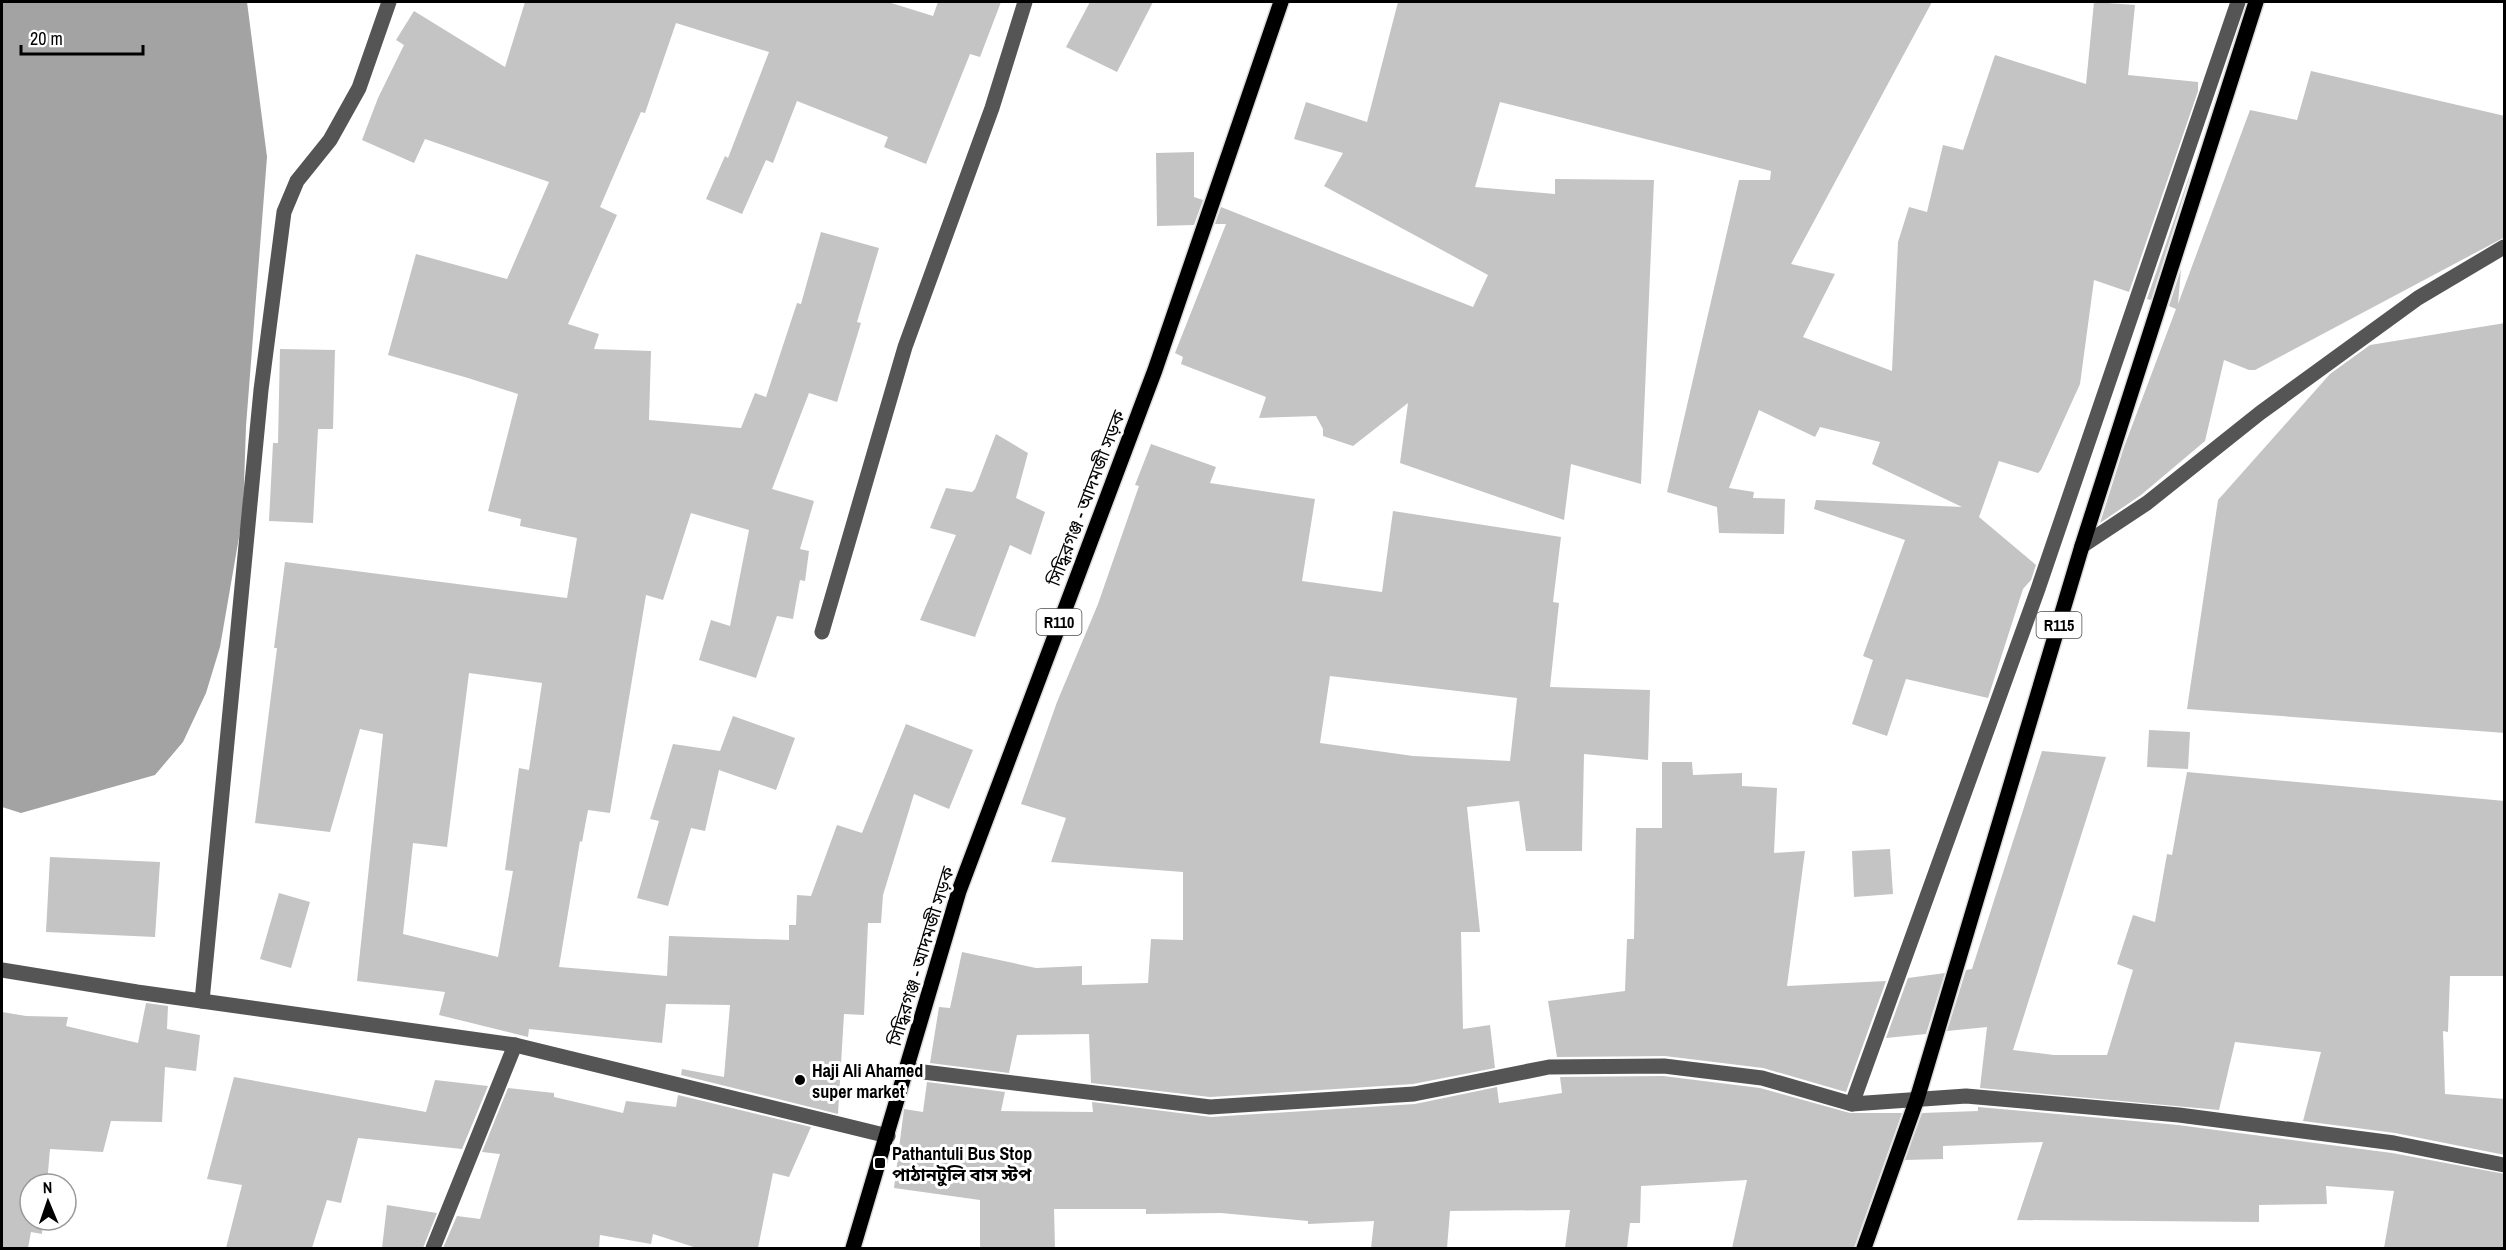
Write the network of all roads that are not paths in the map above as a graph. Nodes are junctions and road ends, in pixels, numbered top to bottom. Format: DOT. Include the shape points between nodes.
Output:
graph roads {
  1 [pos="389,2"];
  2 [pos="1025,2"];
  3 [pos="1281,2"];
  4 [pos="2238,2"];
  5 [pos="2256,2"];
  6 [pos="2505,247"];
  7 [pos="2082,546"];
  8 [pos="822,632"];
  9 [pos="2,970"];
  10 [pos="202,1001"];
  11 [pos="515,1045"];
  12 [pos="907,1070"];
  13 [pos="1917,1100"];
  14 [pos="1852,1104"];
  15 [pos="888,1136"];
  16 [pos="2505,1165"];
  17 [pos="433,1248"];
  18 [pos="854,1248"];
  19 [pos="1864,1248"];
  1 -- 10 [label="street" via="359,88 330,140 297,181 284,212 261,390"];
  2 -- 8 [label="street" via="992,108 905,347"];
  3 -- 12 [label="main road, সিদ্ধিরগঞ্জ - আদমজী সড়ক / R110" via="1155,370 959,891"];
  4 -- 14 [label="street" via="2038,589"];
  5 -- 7 [label="main road, R115"];
  6 -- 7 [label="street" via="2418,298 2260,413 2147,503"];
  7 -- 13 [label="main road, R115"];
  9 -- 10 [label="street"];
  10 -- 11 [label="street"];
  11 -- 15 [label="street"];
  11 -- 17 [label="street"];
  12 -- 14 [label="street" via="1209,1107 1414,1094 1549,1067 1664,1066 1762,1078"];
  12 -- 15 [label="main road, সিদ্ধিরগঞ্জ - আদমজী সড়ক / R110"];
  13 -- 14 [label="street"];
  13 -- 16 [label="street" via="1966,1096 2179,1115 2394,1143"];
  13 -- 19 [label="main road, R115"];
  15 -- 18 [label="main road, সিদ্ধিরগঞ্জ - আদমজী সড়ক / R110"];
}
